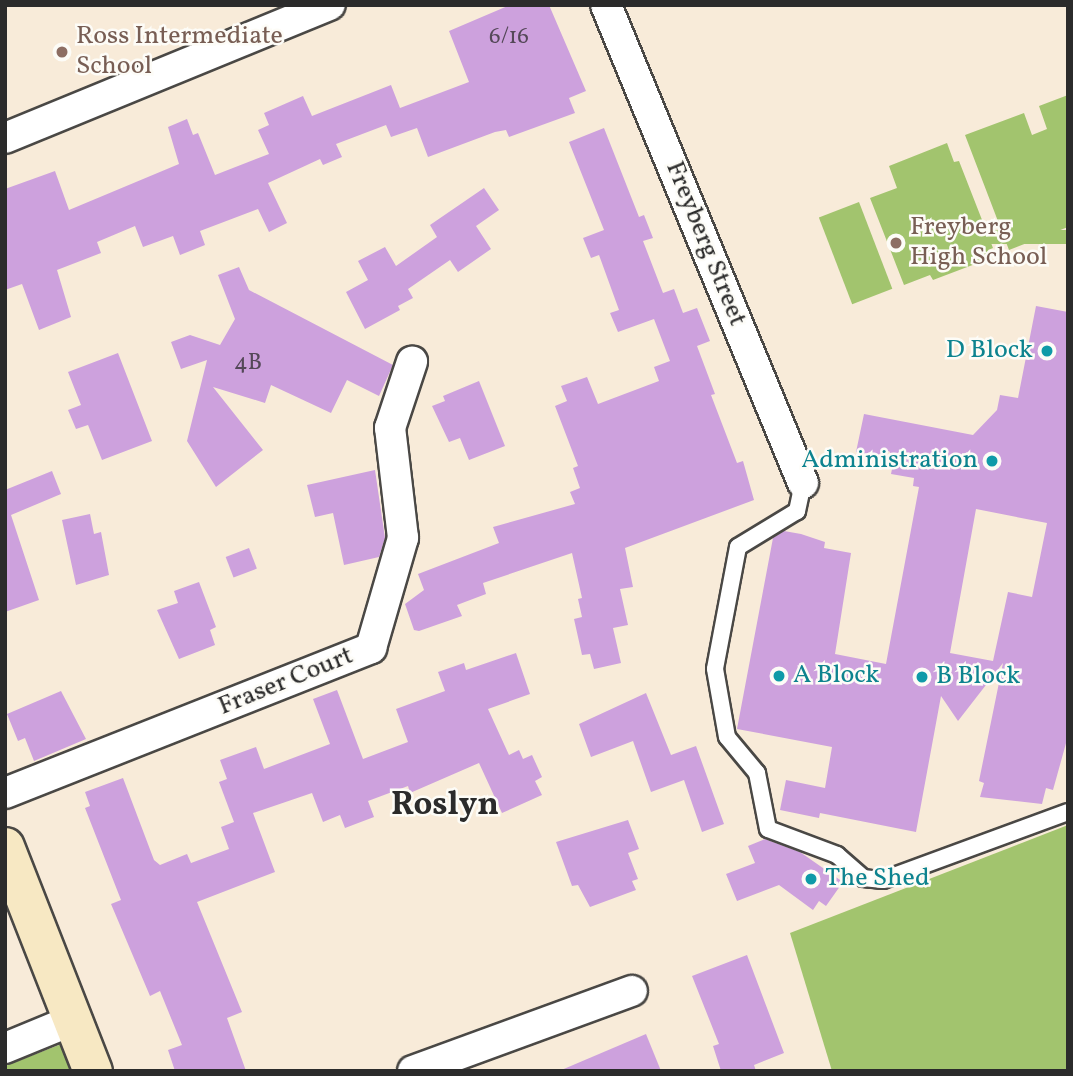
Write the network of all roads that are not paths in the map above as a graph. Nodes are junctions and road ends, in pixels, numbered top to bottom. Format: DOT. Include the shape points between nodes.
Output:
graph roads {
  1 [pos="330,5"];
  2 [pos="606,5"];
  3 [pos="5,138"];
  4 [pos="412,362"];
  5 [pos="803,484"];
  6 [pos="5,793"];
  7 [pos="1068,812"];
  8 [pos="5,847"];
  9 [pos="632,991"];
  10 [pos="73,1020"];
  11 [pos="5,1048"];
  12 [pos="93,1071"];
  13 [pos="413,1071"];
  1 -- 3 [label="street"];
  2 -- 5 [label="street, Freyberg Street"];
  4 -- 6 [label="street, Fraser Court" via="390,428 403,538 371,648"];
  5 -- 7 [label="lane" via="797,511 738,547 715,669 727,737 757,773 768,829 837,855 863,878 883,880"];
  8 -- 10 [label="main road"];
  9 -- 13 [label="street"];
  10 -- 11 [label="street"];
  10 -- 12 [label="main road"];
}
